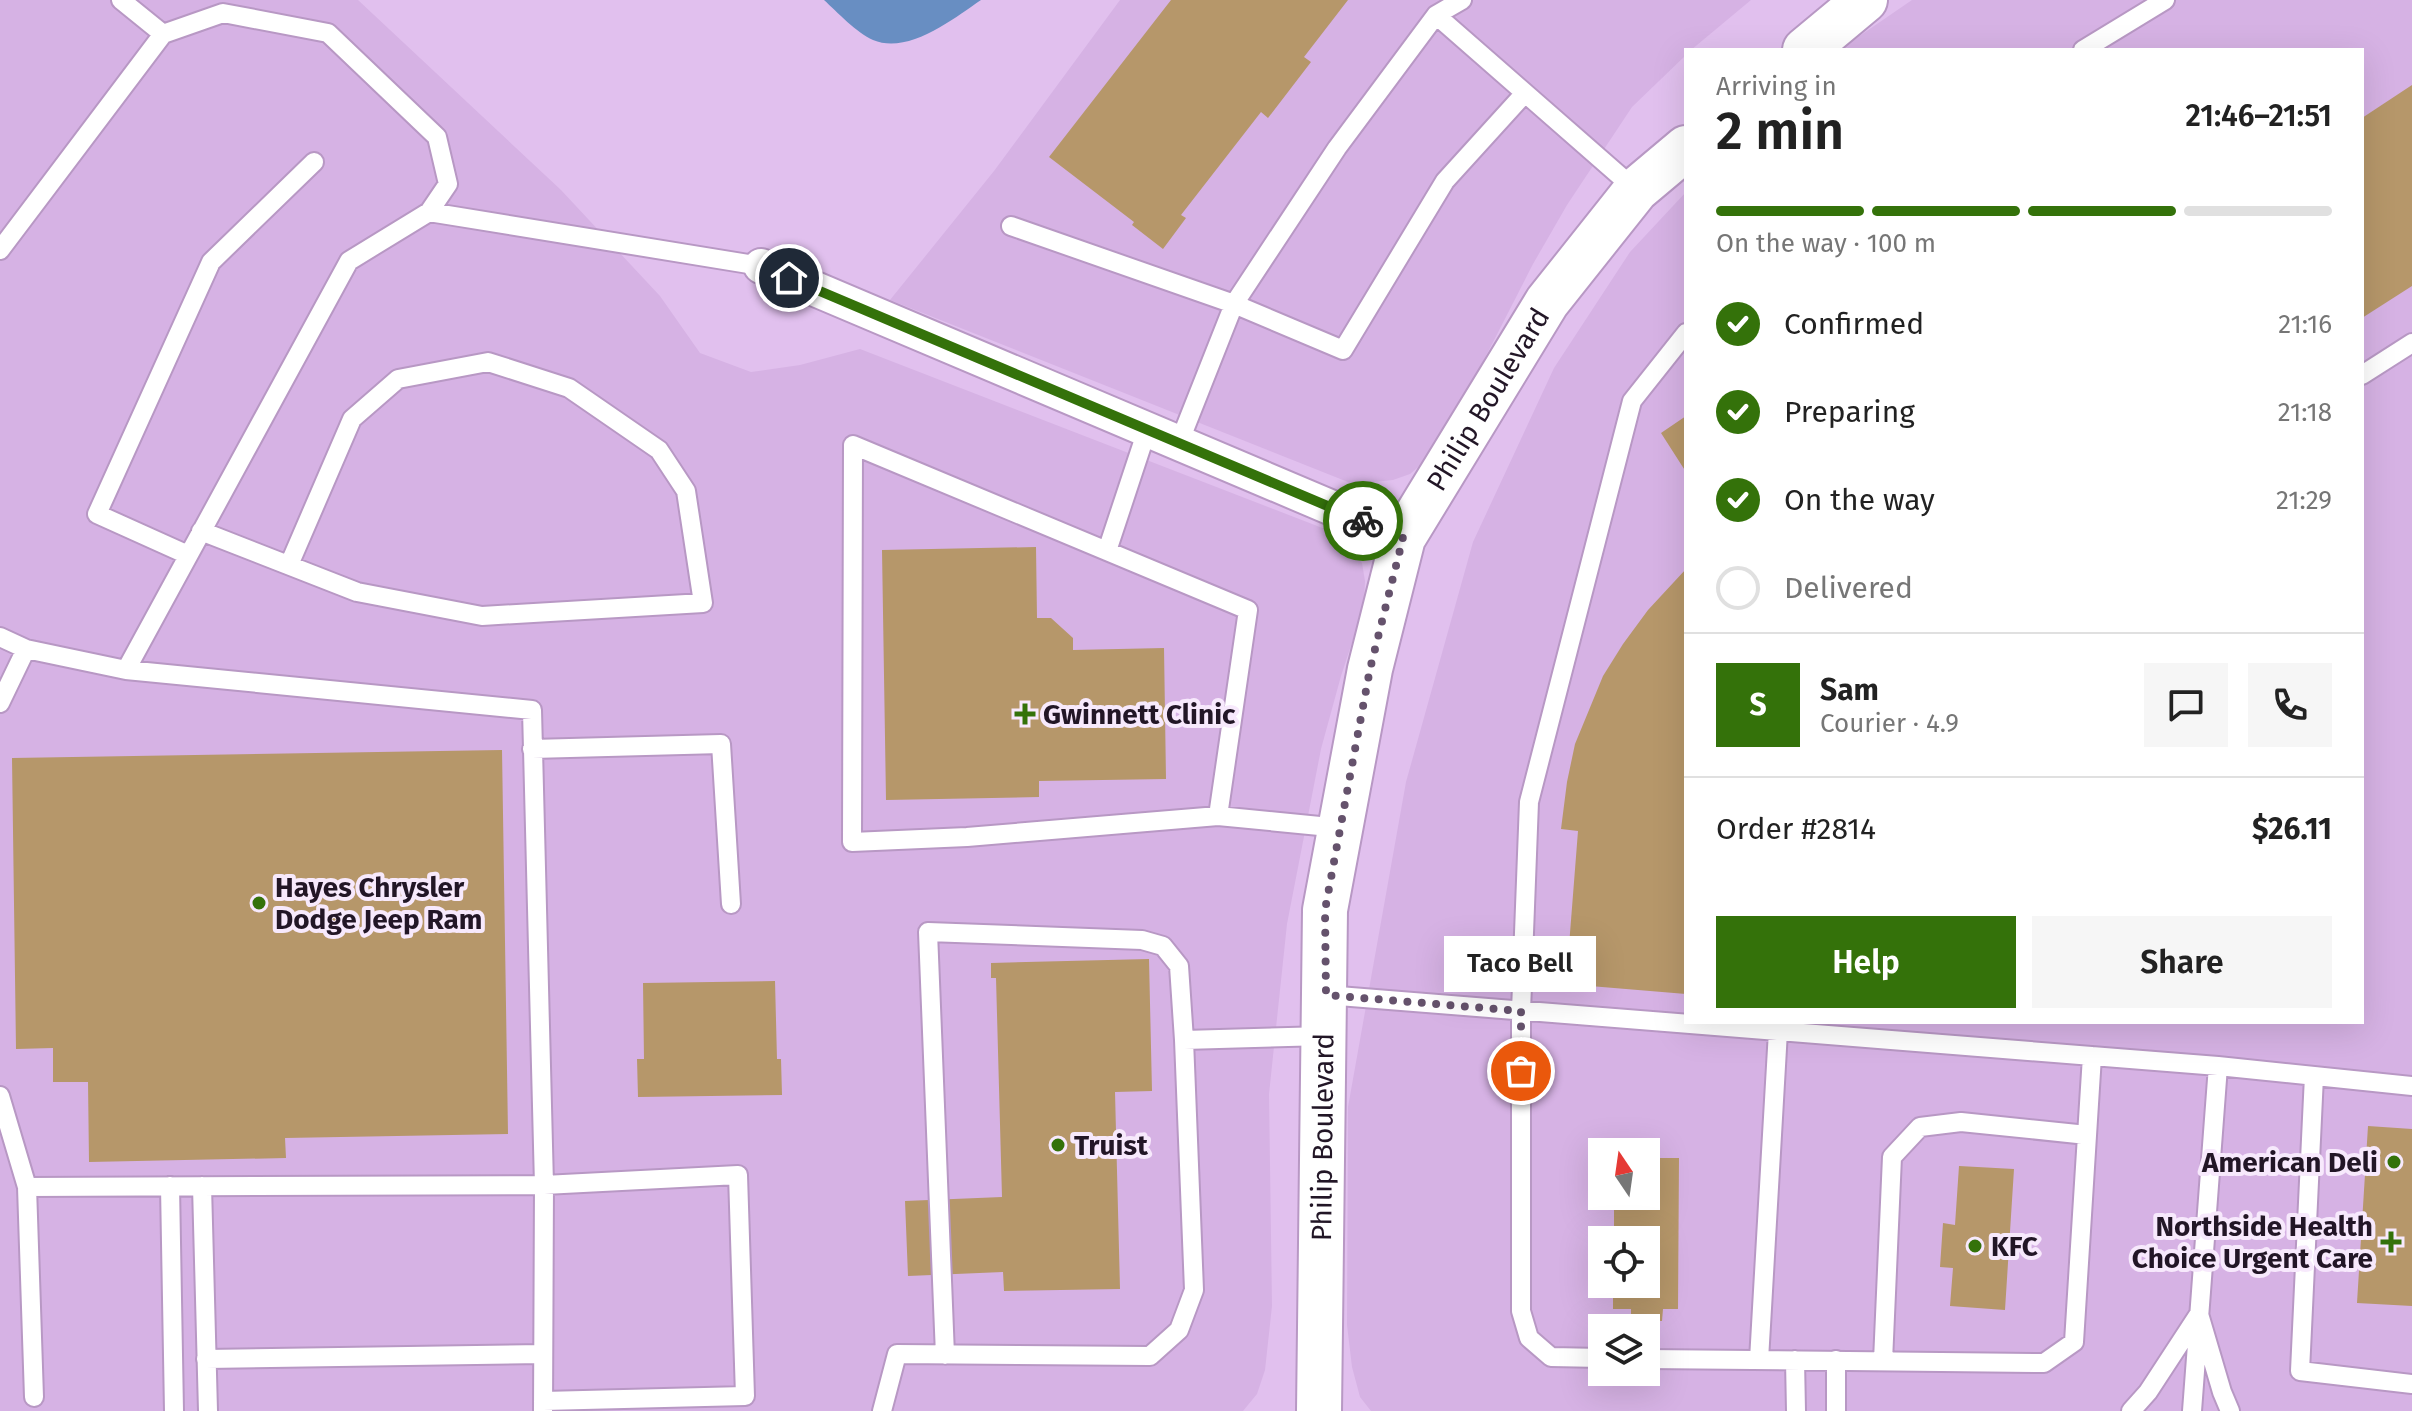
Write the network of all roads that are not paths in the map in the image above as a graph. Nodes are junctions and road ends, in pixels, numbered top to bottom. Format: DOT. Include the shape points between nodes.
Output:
graph roads {
  1 [pos="121,0"];
  2 [pos="1462,0"];
  3 [pos="1865,0"];
  4 [pos="2165,0"];
  5 [pos="1436,15"];
  6 [pos="163,34"];
  7 [pos="1807,48"];
  8 [pos="2086,48"];
  9 [pos="1525,93"];
  10 [pos="1684,150"];
  11 [pos="314,162"];
  12 [pos="1636,190"];
  13 [pos="429,212"];
  14 [pos="1011,226"];
  15 [pos="0,250"];
  16 [pos="761,266"];
  17 [pos="1234,304"];
  18 [pos="1684,336"];
  19 [pos="2412,343"];
  20 [pos="2364,374"];
  21 [pos="1147,430"];
  22 [pos="1179,443"];
  23 [pos="201,531"];
  24 [pos="1403,538"];
  25 [pos="1107,551"];
  26 [pos="188,555"];
  27 [pos="289,565"];
  28 [pos="0,637"];
  29 [pos="26,649"];
  30 [pos="126,670"];
  31 [pos="0,703"];
  32 [pos="532,749"];
  33 [pos="1218,816"];
  34 [pos="1340,828"];
  35 [pos="731,904"];
  36 [pos="1521,1011"];
  37 [pos="1325,1016"];
  38 [pos="1684,1022"];
  39 [pos="1735,1025"];
  40 [pos="1778,1031"];
  41 [pos="1184,1040"];
  42 [pos="2092,1056"];
  43 [pos="2218,1066"];
  44 [pos="2314,1076"];
  45 [pos="2412,1086"];
  46 [pos="0,1096"];
  47 [pos="2087,1135"];
  48 [pos="544,1185"];
  49 [pos="170,1186"];
  50 [pos="202,1186"];
  51 [pos="27,1187"];
  52 [pos="2199,1314"];
  53 [pos="543,1354"];
  54 [pos="945,1355"];
  55 [pos="1588,1358"];
  56 [pos="206,1359"];
  57 [pos="1660,1359"];
  58 [pos="1759,1360"];
  59 [pos="1795,1360"];
  60 [pos="1836,1360"];
  61 [pos="1883,1361"];
  62 [pos="2412,1384"];
  63 [pos="34,1397"];
  64 [pos="543,1406"];
  65 [pos="174,1411"];
  66 [pos="208,1411"];
  67 [pos="882,1411"];
  68 [pos="1319,1411"];
  69 [pos="1796,1411"];
  70 [pos="1836,1411"];
  71 [pos="2131,1411"];
  72 [pos="2192,1411"];
  73 [pos="2230,1411"];
  1 -- 6 [label="lane"];
  2 -- 5 [label="lane"];
  3 -- 7 [label="street"];
  4 -- 8 [label="lane"];
  5 -- 9 [label="lane"];
  5 -- 17 [label="lane" via="1337,148"];
  6 -- 13 [label="lane" via="223,13 328,33 437,137 448,184"];
  6 -- 15 [label="lane"];
  9 -- 12 [label="lane"];
  9 -- 17 [label="lane" via="1445,181 1343,350"];
  10 -- 12 [label="street, Philip Boulevard"];
  11 -- 26 [label="lane" via="211,262 97,514"];
  12 -- 24 [label="street, Philip Boulevard" via="1547,302"];
  13 -- 16 [label="lane"];
  13 -- 23 [label="lane" via="349,261"];
  14 -- 17 [label="lane"];
  16 -- 21 [label="street"];
  17 -- 22 [label="lane"];
  18 -- 36 [label="lane" via="1632,401 1529,802"];
  19 -- 20 [label="lane"];
  21 -- 22 [label="street"];
  21 -- 25 [label="lane"];
  22 -- 24 [label="street"];
  23 -- 26 [label="lane"];
  23 -- 27 [label="lane"];
  24 -- 34 [label="street, Philip Boulevard" via="1370,669"];
  25 -- 33 [label="lane" via="1248,610"];
  25 -- 33 [label="lane" via="853,445 852,842"];
  26 -- 30 [label="lane"];
  27 -- 27 [label="lane" via="357,592 482,616 703,603 686,491 659,450 569,388 488,362 398,379 352,419"];
  28 -- 29 [label="lane"];
  29 -- 30 [label="lane"];
  29 -- 31 [label="lane"];
  30 -- 32 [label="lane" via="532,710"];
  32 -- 35 [label="lane" via="721,744"];
  32 -- 48 [label="lane"];
  33 -- 34 [label="lane"];
  34 -- 37 [label="street, Philip Boulevard" via="1325,910"];
  36 -- 37 [label="lane"];
  36 -- 38 [label="lane"];
  36 -- 55 [label="lane" via="1521,1311 1529,1338 1551,1357"];
  37 -- 41 [label="lane"];
  37 -- 68 [label="street, Philip Boulevard"];
  39 -- 40 [label="lane"];
  40 -- 42 [label="lane"];
  40 -- 58 [label="lane"];
  41 -- 54 [label="lane" via="1194,1290 1179,1330 1150,1356"];
  41 -- 54 [label="lane" via="1179,966 1163,946 1142,940 928,932"];
  42 -- 43 [label="lane"];
  42 -- 47 [label="lane"];
  43 -- 44 [label="lane"];
  43 -- 52 [label="lane"];
  44 -- 45 [label="lane"];
  44 -- 62 [label="lane" via="2300,1371"];
  46 -- 51 [label="lane"];
  47 -- 61 [label="lane" via="2074,1342 2044,1363"];
  47 -- 61 [label="lane" via="1961,1122 1920,1127 1892,1157"];
  48 -- 50 [label="lane"];
  48 -- 53 [label="lane"];
  48 -- 64 [label="lane" via="738,1175 745,1396"];
  49 -- 50 [label="lane"];
  49 -- 51 [label="lane"];
  49 -- 65 [label="lane"];
  50 -- 56 [label="lane"];
  51 -- 63 [label="lane"];
  52 -- 71 [label="lane"];
  52 -- 72 [label="lane"];
  52 -- 73 [label="lane"];
  53 -- 56 [label="lane"];
  53 -- 64 [label="lane"];
  54 -- 67 [label="lane" via="897,1354"];
  56 -- 66 [label="lane"];
  57 -- 58 [label="lane"];
  58 -- 59 [label="lane"];
  59 -- 60 [label="lane"];
  59 -- 69 [label="lane"];
  60 -- 61 [label="lane"];
  60 -- 70 [label="lane"];
}
